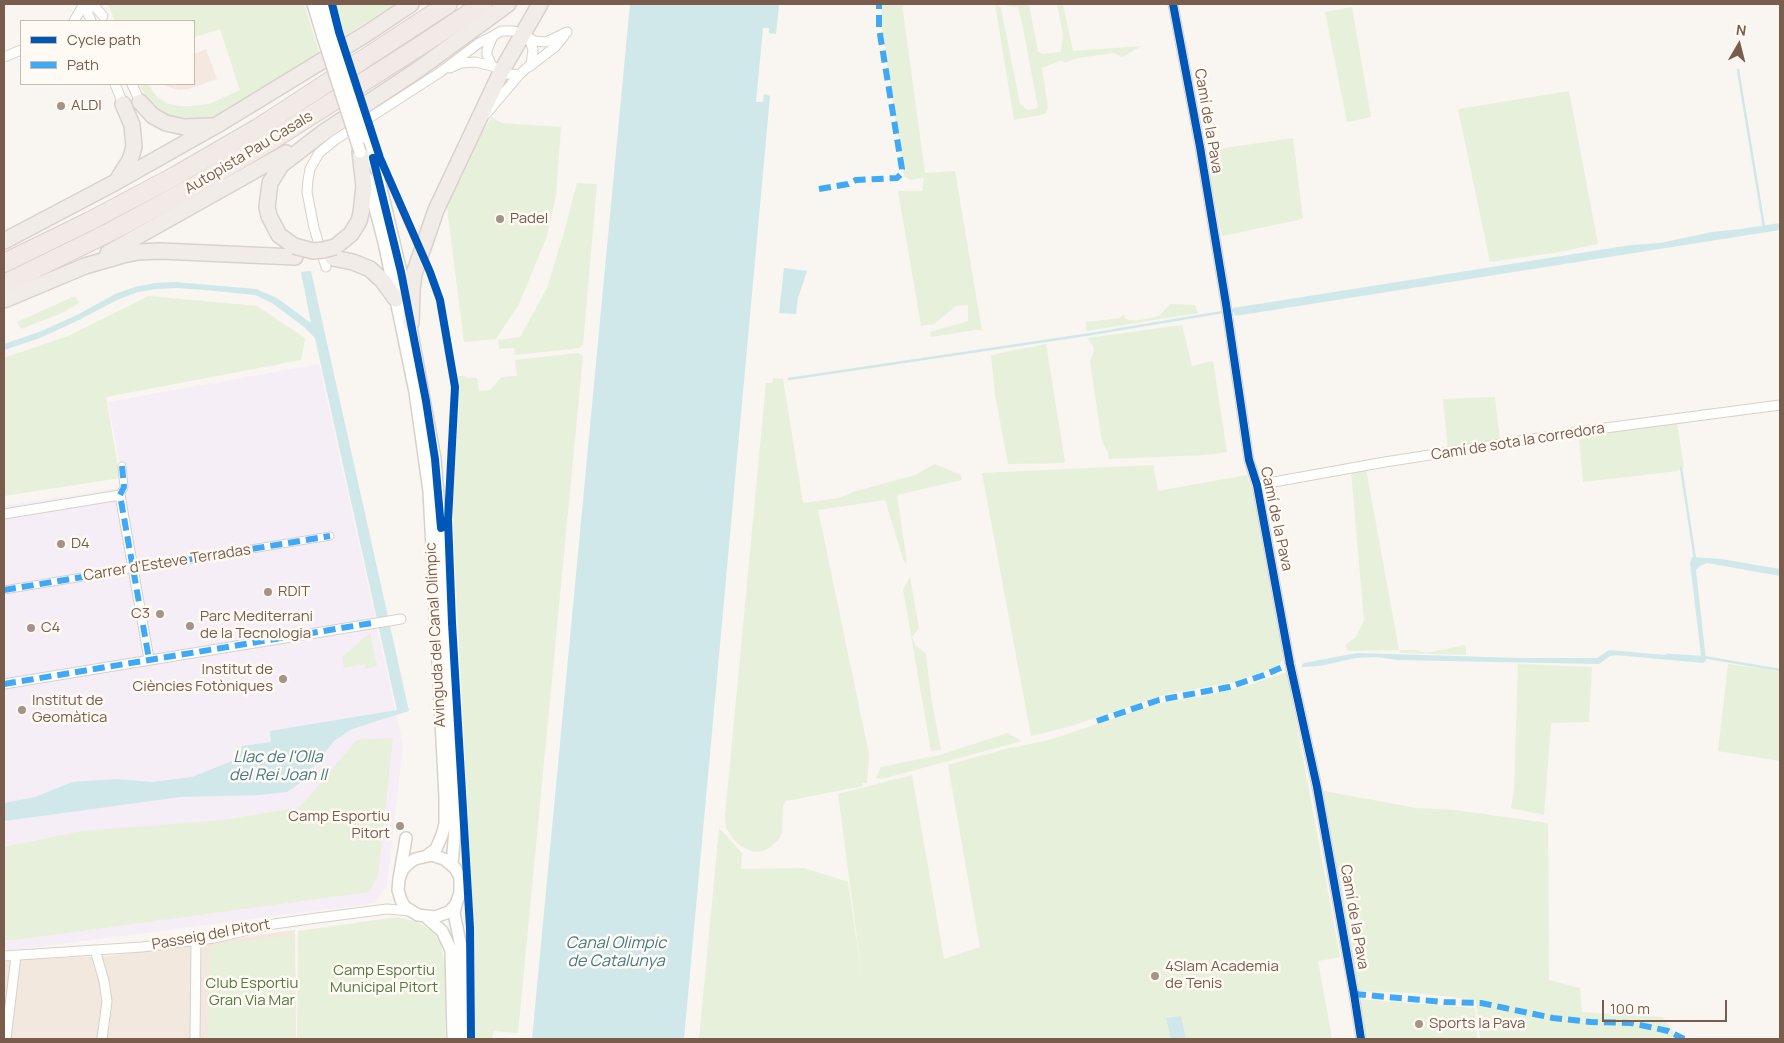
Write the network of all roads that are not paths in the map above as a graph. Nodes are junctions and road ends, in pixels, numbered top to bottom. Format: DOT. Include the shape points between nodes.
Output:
graph roads {
  1 [pos="84,4"];
  2 [pos="98,4"];
  3 [pos="313,4"];
  4 [pos="324,4"];
  5 [pos="411,4"];
  6 [pos="448,4"];
  7 [pos="483,4"];
  8 [pos="508,4"];
  9 [pos="540,4"];
  10 [pos="1173,4"];
  11 [pos="104,18"];
  12 [pos="75,20"];
  13 [pos="91,20"];
  14 [pos="493,36"];
  15 [pos="525,36"];
  16 [pos="328,37"];
  17 [pos="20,50"];
  18 [pos="4,58"];
  19 [pos="528,68"];
  20 [pos="496,69"];
  21 [pos="439,73"];
  22 [pos="519,75"];
  23 [pos="115,85"];
  24 [pos="132,85"];
  25 [pos="140,102"];
  26 [pos="123,104"];
  27 [pos="218,125"];
  28 [pos="324,132"];
  29 [pos="471,135"];
  30 [pos="360,152"];
  31 [pos="116,182"];
  32 [pos="4,241"];
  33 [pos="294,252"];
  34 [pos="332,257"];
  35 [pos="4,263"];
  36 [pos="85,266"];
  37 [pos="4,284"];
  38 [pos="4,300"];
  39 [pos="396,300"];
  40 [pos="411,323"];
  41 [pos="1780,405"];
  42 [pos="122,466"];
  43 [pos="1257,485"];
  44 [pos="122,491"];
  45 [pos="4,514"];
  46 [pos="330,536"];
  47 [pos="133,569"];
  48 [pos="4,590"];
  49 [pos="397,619"];
  50 [pos="149,660"];
  51 [pos="4,684"];
  52 [pos="424,856"];
  53 [pos="452,865"];
  54 [pos="399,879"];
  55 [pos="399,893"];
  56 [pos="456,904"];
  57 [pos="387,909"];
  58 [pos="410,911"];
  59 [pos="426,917"];
  60 [pos="196,941"];
  61 [pos="95,950"];
  62 [pos="4,956"];
  63 [pos="16,956"];
  64 [pos="6,1039"];
  65 [pos="102,1039"];
  66 [pos="195,1039"];
  67 [pos="453,1039"];
  68 [pos="463,1039"];
  69 [pos="1361,1039"];
  1 -- 11 [label="street" via="96,8"];
  1 -- 12 [label="street"];
  1 -- 13 [label="street"];
  2 -- 11 [label="street"];
  3 -- 16 [label="street, Avinguda del Canal Olímpic"];
  4 -- 16 [label="street, Avinguda del Canal Olímpic"];
  5 -- 27 [label="highway"];
  6 -- 35 [label="highway, Autopista Pau Casals" via="250,133 99,217"];
  7 -- 37 [label="highway, Autopista Pau Casals" via="274,139 193,187"];
  8 -- 28 [label="highway" via="419,70"];
  9 -- 15 [label="highway"];
  10 -- 43 [label="street, Camí de la Pava" via="1230,325 1249,460"];
  14 -- 15 [label="street" via="507,30"];
  14 -- 20 [label="street" via="487,56"];
  14 -- 21 [label="street"];
  15 -- 19 [label="street" via="534,54"];
  15 -- 19 [label="street" via="546,42 568,32 562,41"];
  15 -- 20 [label="highway"];
  16 -- 30 [label="street, Avinguda del Canal Olímpic, bridge"];
  16 -- 40 [label="street, Avinguda del Canal Olímpic, bridge" via="377,171"];
  17 -- 18 [label="street"];
  19 -- 22 [label="street"];
  20 -- 21 [label="street" via="467,62"];
  20 -- 22 [label="street"];
  20 -- 29 [label="highway"];
  21 -- 34 [label="street" via="335,140 313,162 307,192 314,228"];
  22 -- 29 [label="street"];
  23 -- 26 [label="street"];
  24 -- 25 [label="street"];
  25 -- 27 [label="highway" via="152,116 166,123 184,127"];
  26 -- 31 [label="highway" via="132,124 134,148"];
  27 -- 31 [label="highway"];
  28 -- 33 [label="highway" via="281,165 268,190 266,207 273,226"];
  28 -- 36 [label="highway"];
  29 -- 40 [label="highway" via="444,193 414,274"];
  30 -- 34 [label="highway" via="364,186 361,213 351,234"];
  30 -- 39 [label="street, Avinguda del Canal Olímpic"];
  31 -- 32 [label="highway"];
  33 -- 34 [label="highway, bridge" via="313,251"];
  33 -- 36 [label="highway" via="146,251 123,254"];
  34 -- 39 [label="highway" via="370,269"];
  36 -- 38 [label="highway"];
  39 -- 52 [label="street, Avinguda del Canal Olímpic" via="415,392 429,491 445,798 445,824 440,842 436,849"];
  40 -- 53 [label="street, Avinguda del Canal Olímpic" via="433,440 439,507 456,817"];
  41 -- 43 [label="street, Camí de sota la corredora" via="1590,430"];
  42 -- 44 [label="street"];
  43 -- 69 [label="street, Camí de la Pava"];
  44 -- 45 [label="street"];
  44 -- 47 [label="street"];
  46 -- 47 [label="street, Carrer d'Esteve Terradas"];
  47 -- 48 [label="street, Carrer d'Esteve Terradas"];
  47 -- 50 [label="street"];
  49 -- 50 [label="street"];
  50 -- 51 [label="street"];
  52 -- 53 [label="street" via="444,859"];
  52 -- 54 [label="street" via="409,863"];
  52 -- 54 [label="street" via="410,852 406,838"];
  53 -- 56 [label="street" via="460,878"];
  54 -- 55 [label="street"];
  55 -- 57 [label="street" via="394,904"];
  55 -- 58 [label="street"];
  56 -- 59 [label="street" via="443,915"];
  56 -- 68 [label="street" via="454,913 462,952"];
  57 -- 58 [label="street, Passeig del Pitort"];
  57 -- 60 [label="street, Passeig del Pitort" via="274,924"];
  58 -- 59 [label="street"];
  59 -- 67 [label="street" via="442,931 451,950"];
  60 -- 61 [label="street, Passeig del Pitort"];
  60 -- 66 [label="street"];
  61 -- 63 [label="street, Passeig del Pitort"];
  61 -- 65 [label="street" via="107,1001"];
  62 -- 63 [label="street, Passeig del Pitort"];
  63 -- 64 [label="street"];
}
